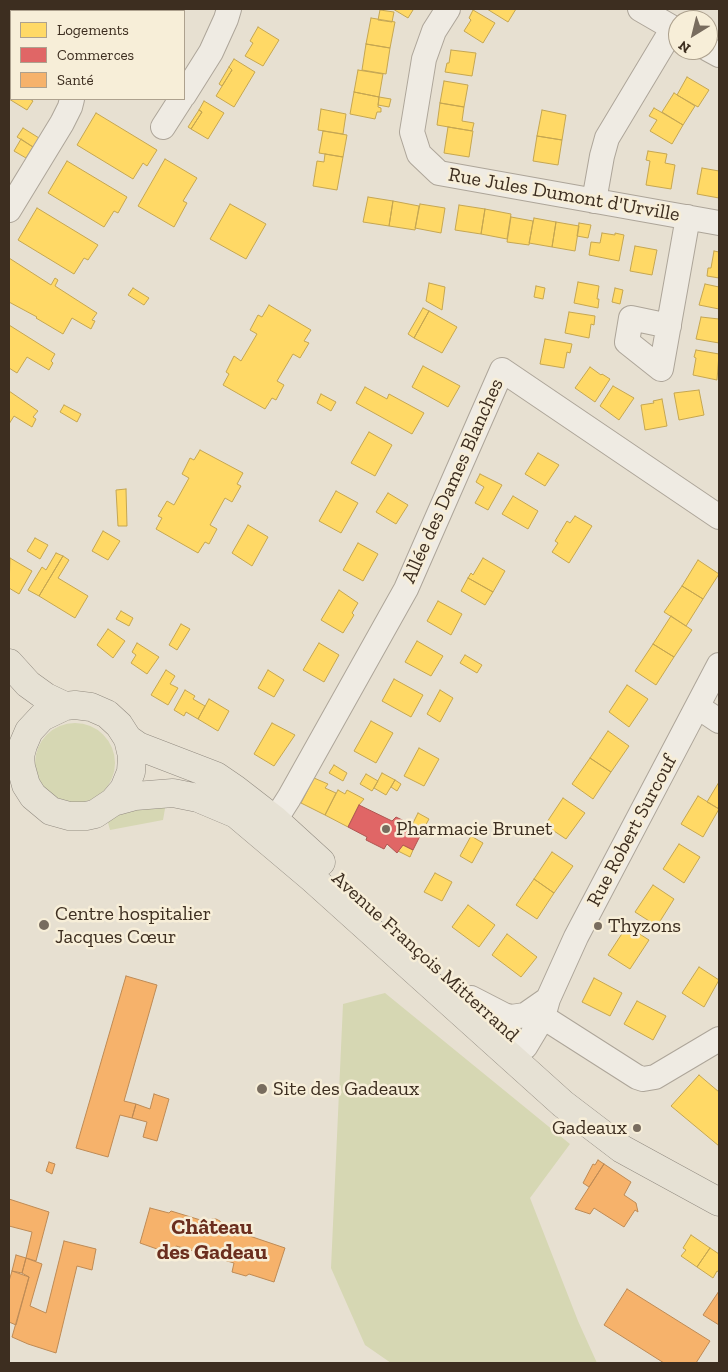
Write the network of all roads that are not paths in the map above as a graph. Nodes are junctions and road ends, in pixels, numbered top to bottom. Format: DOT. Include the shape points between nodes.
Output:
graph roads {
  1 [pos="228,9"];
  2 [pos="448,9"];
  3 [pos="640,9"];
  4 [pos="668,25"];
  5 [pos="668,40"];
  6 [pos="185,93"];
  7 [pos="72,100"];
  8 [pos="180,100"];
  9 [pos="163,127"];
  10 [pos="594,200"];
  11 [pos="9,210"];
  12 [pos="688,217"];
  13 [pos="719,223"];
  14 [pos="669,326"];
  15 [pos="719,517"];
  16 [pos="9,663"];
  17 [pos="719,665"];
  18 [pos="65,706"];
  19 [pos="698,707"];
  20 [pos="719,721"];
  21 [pos="9,731"];
  22 [pos="128,739"];
  23 [pos="20,756"];
  24 [pos="113,802"];
  25 [pos="275,820"];
  26 [pos="471,998"];
  27 [pos="545,1008"];
  28 [pos="719,1038"];
  29 [pos="513,1047"];
  30 [pos="715,1199"];
  1 -- 6 [label="street" via="211,52"];
  2 -- 10 [label="street, Rue Jules Dumont d'Urville" via="434,31 424,58 412,132 419,154 439,173"];
  3 -- 4 [label="street"];
  5 -- 10 [label="street" via="607,138"];
  7 -- 11 [label="street" via="62,123"];
  8 -- 9 [label="street"];
  10 -- 12 [label="street, Rue Jules Dumont d'Urville"];
  12 -- 13 [label="street, Rue Jules Dumont d'Urville"];
  12 -- 14 [label="street"];
  15 -- 25 [label="street, Allée des Dames Blanches" via="502,370 406,589"];
  16 -- 18 [label="main road" via="28,684"];
  17 -- 19 [label="street, Rue Robert Surcouf"];
  18 -- 22 [label="main road" via="91,707 107,714"];
  18 -- 23 [label="main road" via="42,717 29,731"];
  19 -- 20 [label="street"];
  19 -- 27 [label="street, Rue Robert Surcouf" via="583,923"];
  21 -- 23 [label="main road"];
  22 -- 24 [label="main road" via="131,772 124,789"];
  22 -- 25 [label="main road, Avenue François Mitterrand" via="138,746 216,776"];
  23 -- 24 [label="main road" via="26,785 33,796 51,811 86,816"];
  24 -- 29 [label="main road, Avenue François Mitterrand" via="136,796 173,793 198,798 236,814"];
  25 -- 26 [label="main road, Avenue François Mitterrand"];
  26 -- 27 [label="street" via="510,1017"];
  26 -- 29 [label="main road, Avenue François Mitterrand"];
  27 -- 28 [label="street" via="636,1077 644,1079 655,1077"];
  27 -- 29 [label="street, Rue Robert Surcouf"];
  29 -- 30 [label="main road, Avenue François Mitterrand" via="649,1144"];
}
